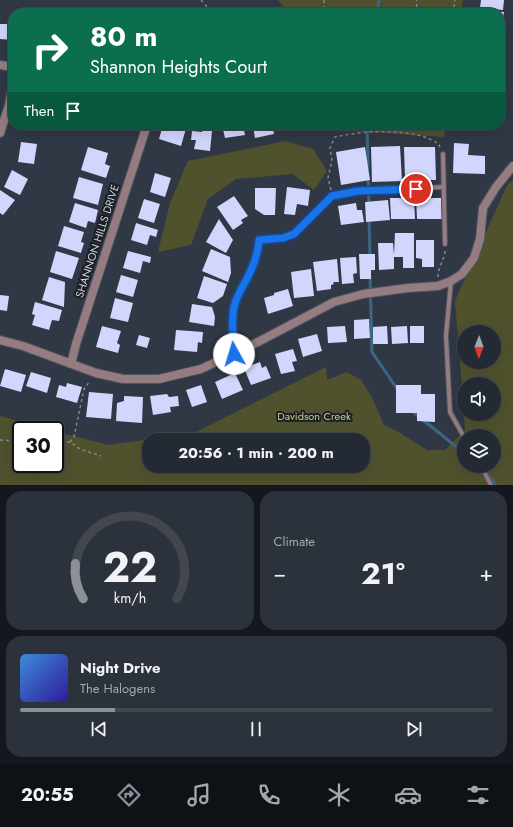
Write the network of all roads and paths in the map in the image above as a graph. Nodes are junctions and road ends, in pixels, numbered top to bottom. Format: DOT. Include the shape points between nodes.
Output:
graph roads {
  1 [pos="201,0"];
  2 [pos="208,8"];
  3 [pos="8,108"];
  4 [pos="145,130"];
  5 [pos="0,133"];
  6 [pos="443,154"];
  7 [pos="513,166"];
  8 [pos="444,187"];
  9 [pos="332,196"];
  10 [pos="259,240"];
  11 [pos="446,244"];
  12 [pos="445,255"];
  13 [pos="438,280"];
  14 [pos="451,281"];
  15 [pos="0,340"];
  16 [pos="234,354"];
  17 [pos="71,364"];
  18 [pos="96,373"];
  19 [pos="460,429"];
  20 [pos="0,440"];
  21 [pos="12,441"];
  22 [pos="64,442"];
  23 [pos="70,442"];
  24 [pos="101,456"];
  25 [pos="485,473"];
  26 [pos="491,485"];
  1 -- 2 [label="path"];
  3 -- 5 [label="street"];
  4 -- 17 [label="street, SHANNON HILLS DRIVE"];
  6 -- 8 [label="lane"];
  6 -- 9 [label="path" via="438,143 421,136 388,131 335,137 330,148 332,160 328,178"];
  7 -- 14 [label="street" via="483,208 480,239 474,258 462,274"];
  8 -- 9 [label="lane" via="358,191"];
  8 -- 11 [label="lane"];
  9 -- 10 [label="lane" via="294,234 283,238"];
  10 -- 16 [label="street" via="252,270 240,290 234,307"];
  12 -- 13 [label="path" via="438,271"];
  14 -- 16 [label="street" via="425,288 363,294 334,302"];
  14 -- 19 [label="lane" via="446,336 450,412"];
  15 -- 17 [label="street"];
  16 -- 18 [label="street" via="201,368 159,379 123,380"];
  17 -- 18 [label="street"];
  18 -- 23 [label="path" via="84,389 74,437"];
  20 -- 21 [label="path"];
  22 -- 23 [label="path"];
  23 -- 24 [label="path" via="80,449"];
  25 -- 26 [label="lane"];
}
